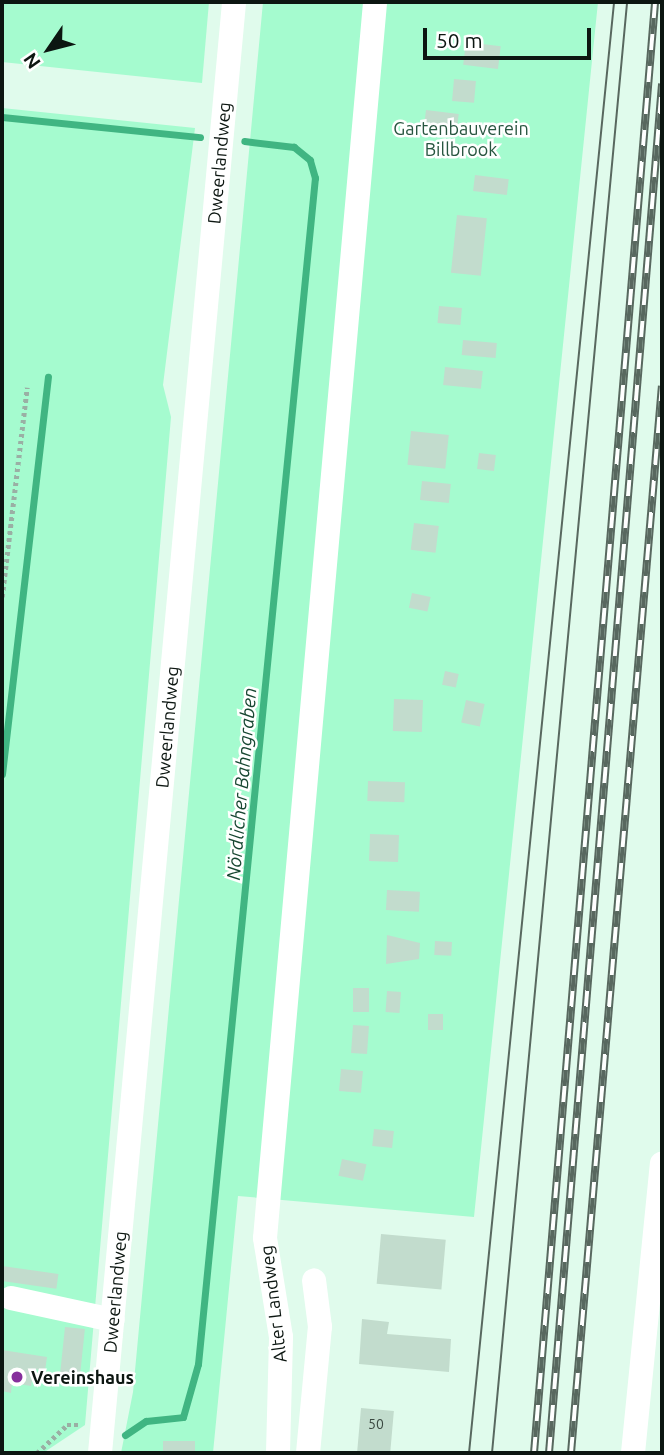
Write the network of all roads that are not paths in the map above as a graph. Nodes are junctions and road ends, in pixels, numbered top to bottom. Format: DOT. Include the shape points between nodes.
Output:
graph roads {
  1 [pos="234,2"];
  2 [pos="375,2"];
  3 [pos="662,1163"];
  4 [pos="658,1239"];
  5 [pos="314,1280"];
  6 [pos="11,1298"];
  7 [pos="662,1314"];
  8 [pos="113,1320"];
  9 [pos="662,1328"];
  10 [pos="643,1350"];
  11 [pos="100,1453"];
  12 [pos="278,1453"];
  13 [pos="308,1453"];
  14 [pos="633,1453"];
  1 -- 8 [label="street, Dweerlandweg"];
  2 -- 12 [label="street, Alter Landweg" via="265,1238 281,1337"];
  3 -- 4 [label="street"];
  4 -- 10 [label="street"];
  5 -- 13 [label="street, Alter Landweg" via="320,1327"];
  6 -- 8 [label="street"];
  7 -- 10 [label="street"];
  8 -- 11 [label="street, Dweerlandweg"];
  9 -- 10 [label="street"];
  10 -- 14 [label="street"];
}
